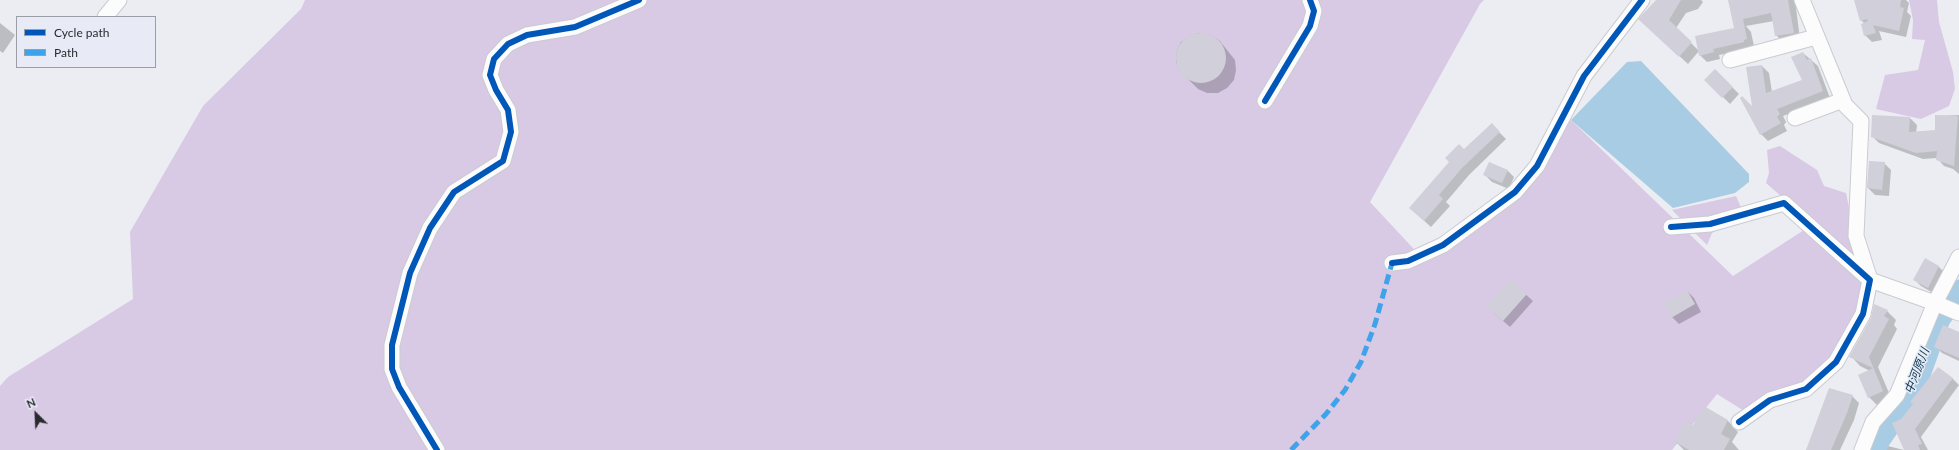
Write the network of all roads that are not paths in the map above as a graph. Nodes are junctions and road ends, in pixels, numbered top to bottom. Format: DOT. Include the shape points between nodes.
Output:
graph roads {
  1 [pos="119,0"];
  2 [pos="639,0"];
  3 [pos="1310,0"];
  4 [pos="1642,0"];
  5 [pos="1802,0"];
  6 [pos="106,16"];
  7 [pos="1816,36"];
  8 [pos="1730,60"];
  9 [pos="1843,100"];
  10 [pos="1265,101"];
  11 [pos="1795,118"];
  12 [pos="1671,227"];
  13 [pos="1959,258"];
  14 [pos="1392,263"];
  15 [pos="1870,280"];
  16 [pos="1935,303"];
  17 [pos="1958,311"];
  18 [pos="1738,422"];
  19 [pos="437,450"];
  20 [pos="1862,450"];
  1 -- 6 [label="street"];
  2 -- 19 [label="street" via="575,26 527,35 508,44 494,59 490,75 508,110 510,132 503,161 454,192 430,228 410,273 392,344 392,369 399,387"];
  3 -- 10 [label="street" via="1314,11 1310,26"];
  4 -- 14 [label="street" via="1584,76 1537,166 1515,192 1443,245 1408,261"];
  5 -- 7 [label="street"];
  7 -- 8 [label="street"];
  7 -- 9 [label="street"];
  9 -- 11 [label="street"];
  9 -- 15 [label="street" via="1861,121 1856,236"];
  12 -- 15 [label="street" via="1710,224 1784,203"];
  13 -- 16 [label="street"];
  15 -- 16 [label="street"];
  15 -- 18 [label="street" via="1863,314 1836,362 1806,389 1770,400"];
  16 -- 17 [label="street"];
  16 -- 20 [label="street" via="1897,395 1873,422"];
}
